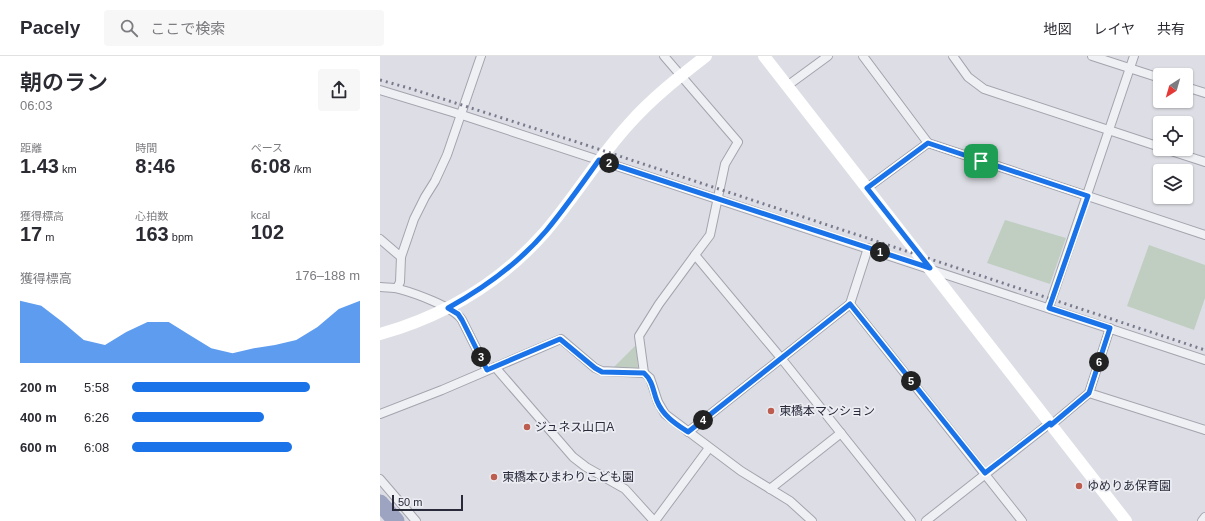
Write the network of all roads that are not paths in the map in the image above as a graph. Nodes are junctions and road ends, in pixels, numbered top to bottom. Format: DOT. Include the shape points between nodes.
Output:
graph roads {
  1 [pos="664,56"];
  2 [pos="706,56"];
  3 [pos="764,56"];
  4 [pos="828,56"];
  5 [pos="863,56"];
  6 [pos="953,56"];
  7 [pos="1092,56"];
  8 [pos="1134,56"];
  9 [pos="479,57"];
  10 [pos="1130,68"];
  11 [pos="681,75"];
  12 [pos="1153,76"];
  13 [pos="787,86"];
  14 [pos="1193,89"];
  15 [pos="380,90"];
  16 [pos="1205,93"];
  17 [pos="462,115"];
  18 [pos="1109,131"];
  19 [pos="928,143"];
  20 [pos="1153,145"];
  21 [pos="1187,156"];
  22 [pos="599,160"];
  23 [pos="1205,162"];
  24 [pos="867,188"];
  25 [pos="1088,196"];
  26 [pos="717,199"];
  27 [pos="1205,235"];
  28 [pos="380,239"];
  29 [pos="868,248"];
  30 [pos="696,255"];
  31 [pos="401,257"];
  32 [pos="930,268"];
  33 [pos="380,287"];
  34 [pos="398,288"];
  35 [pos="850,304"];
  36 [pos="448,308"];
  37 [pos="1049,308"];
  38 [pos="1110,328"];
  39 [pos="380,334"];
  40 [pos="781,358"];
  41 [pos="1205,360"];
  42 [pos="491,369"];
  43 [pos="644,373"];
  44 [pos="1089,393"];
  45 [pos="380,414"];
  46 [pos="1050,424"];
  47 [pos="1205,430"];
  48 [pos="688,432"];
  49 [pos="841,433"];
  50 [pos="709,448"];
  51 [pos="985,473"];
  52 [pos="380,479"];
  53 [pos="770,489"];
  54 [pos="1205,517"];
  55 [pos="416,521"];
  56 [pos="654,521"];
  57 [pos="812,521"];
  58 [pos="911,521"];
  59 [pos="926,521"];
  60 [pos="1022,521"];
  61 [pos="1126,521"];
  62 [pos="1202,521"];
  1 -- 11 [label="street"];
  2 -- 11 [label="street"];
  3 -- 13 [label="street"];
  4 -- 13 [label="street"];
  5 -- 19 [label="street"];
  6 -- 18 [label="street" via="968,77 984,89"];
  7 -- 10 [label="street"];
  8 -- 10 [label="street"];
  9 -- 17 [label="street"];
  10 -- 12 [label="street"];
  10 -- 18 [label="street"];
  11 -- 22 [label="street" via="642,110"];
  11 -- 26 [label="street" via="738,142 725,164"];
  13 -- 24 [label="street"];
  14 -- 16 [label="street"];
  15 -- 17 [label="street"];
  17 -- 22 [label="street"];
  17 -- 31 [label="street" via="436,181 414,219"];
  18 -- 20 [label="street"];
  18 -- 25 [label="street"];
  19 -- 24 [label="street"];
  19 -- 25 [label="street"];
  21 -- 23 [label="street"];
  22 -- 26 [label="street"];
  22 -- 36 [label="street" via="557,218 532,246 490,282"];
  24 -- 32 [label="street"];
  25 -- 27 [label="street"];
  25 -- 37 [label="street"];
  26 -- 29 [label="street"];
  26 -- 30 [label="street" via="710,235"];
  28 -- 31 [label="street"];
  29 -- 32 [label="street"];
  29 -- 35 [label="street"];
  30 -- 40 [label="street"];
  30 -- 43 [label="street" via="659,304 639,336"];
  31 -- 34 [label="street"];
  32 -- 37 [label="street"];
  32 -- 46 [label="street"];
  33 -- 34 [label="street"];
  34 -- 36 [label="street"];
  35 -- 40 [label="street"];
  35 -- 51 [label="street"];
  36 -- 39 [label="street" via="422,321"];
  36 -- 42 [label="street" via="458,314"];
  37 -- 38 [label="street"];
  38 -- 41 [label="street"];
  38 -- 44 [label="street"];
  40 -- 48 [label="street"];
  40 -- 49 [label="street"];
  42 -- 43 [label="street" via="560,339 602,372"];
  42 -- 45 [label="street"];
  42 -- 56 [label="street" via="573,457 625,489"];
  43 -- 48 [label="street" via="650,378 664,414"];
  44 -- 46 [label="street"];
  44 -- 47 [label="street"];
  46 -- 51 [label="street"];
  46 -- 61 [label="street"];
  48 -- 50 [label="street"];
  49 -- 53 [label="street"];
  49 -- 58 [label="street"];
  50 -- 53 [label="street"];
  50 -- 56 [label="street"];
  51 -- 59 [label="street"];
  51 -- 60 [label="street"];
  52 -- 55 [label="street"];
  53 -- 57 [label="street" via="795,505"];
  54 -- 62 [label="street"];
}
